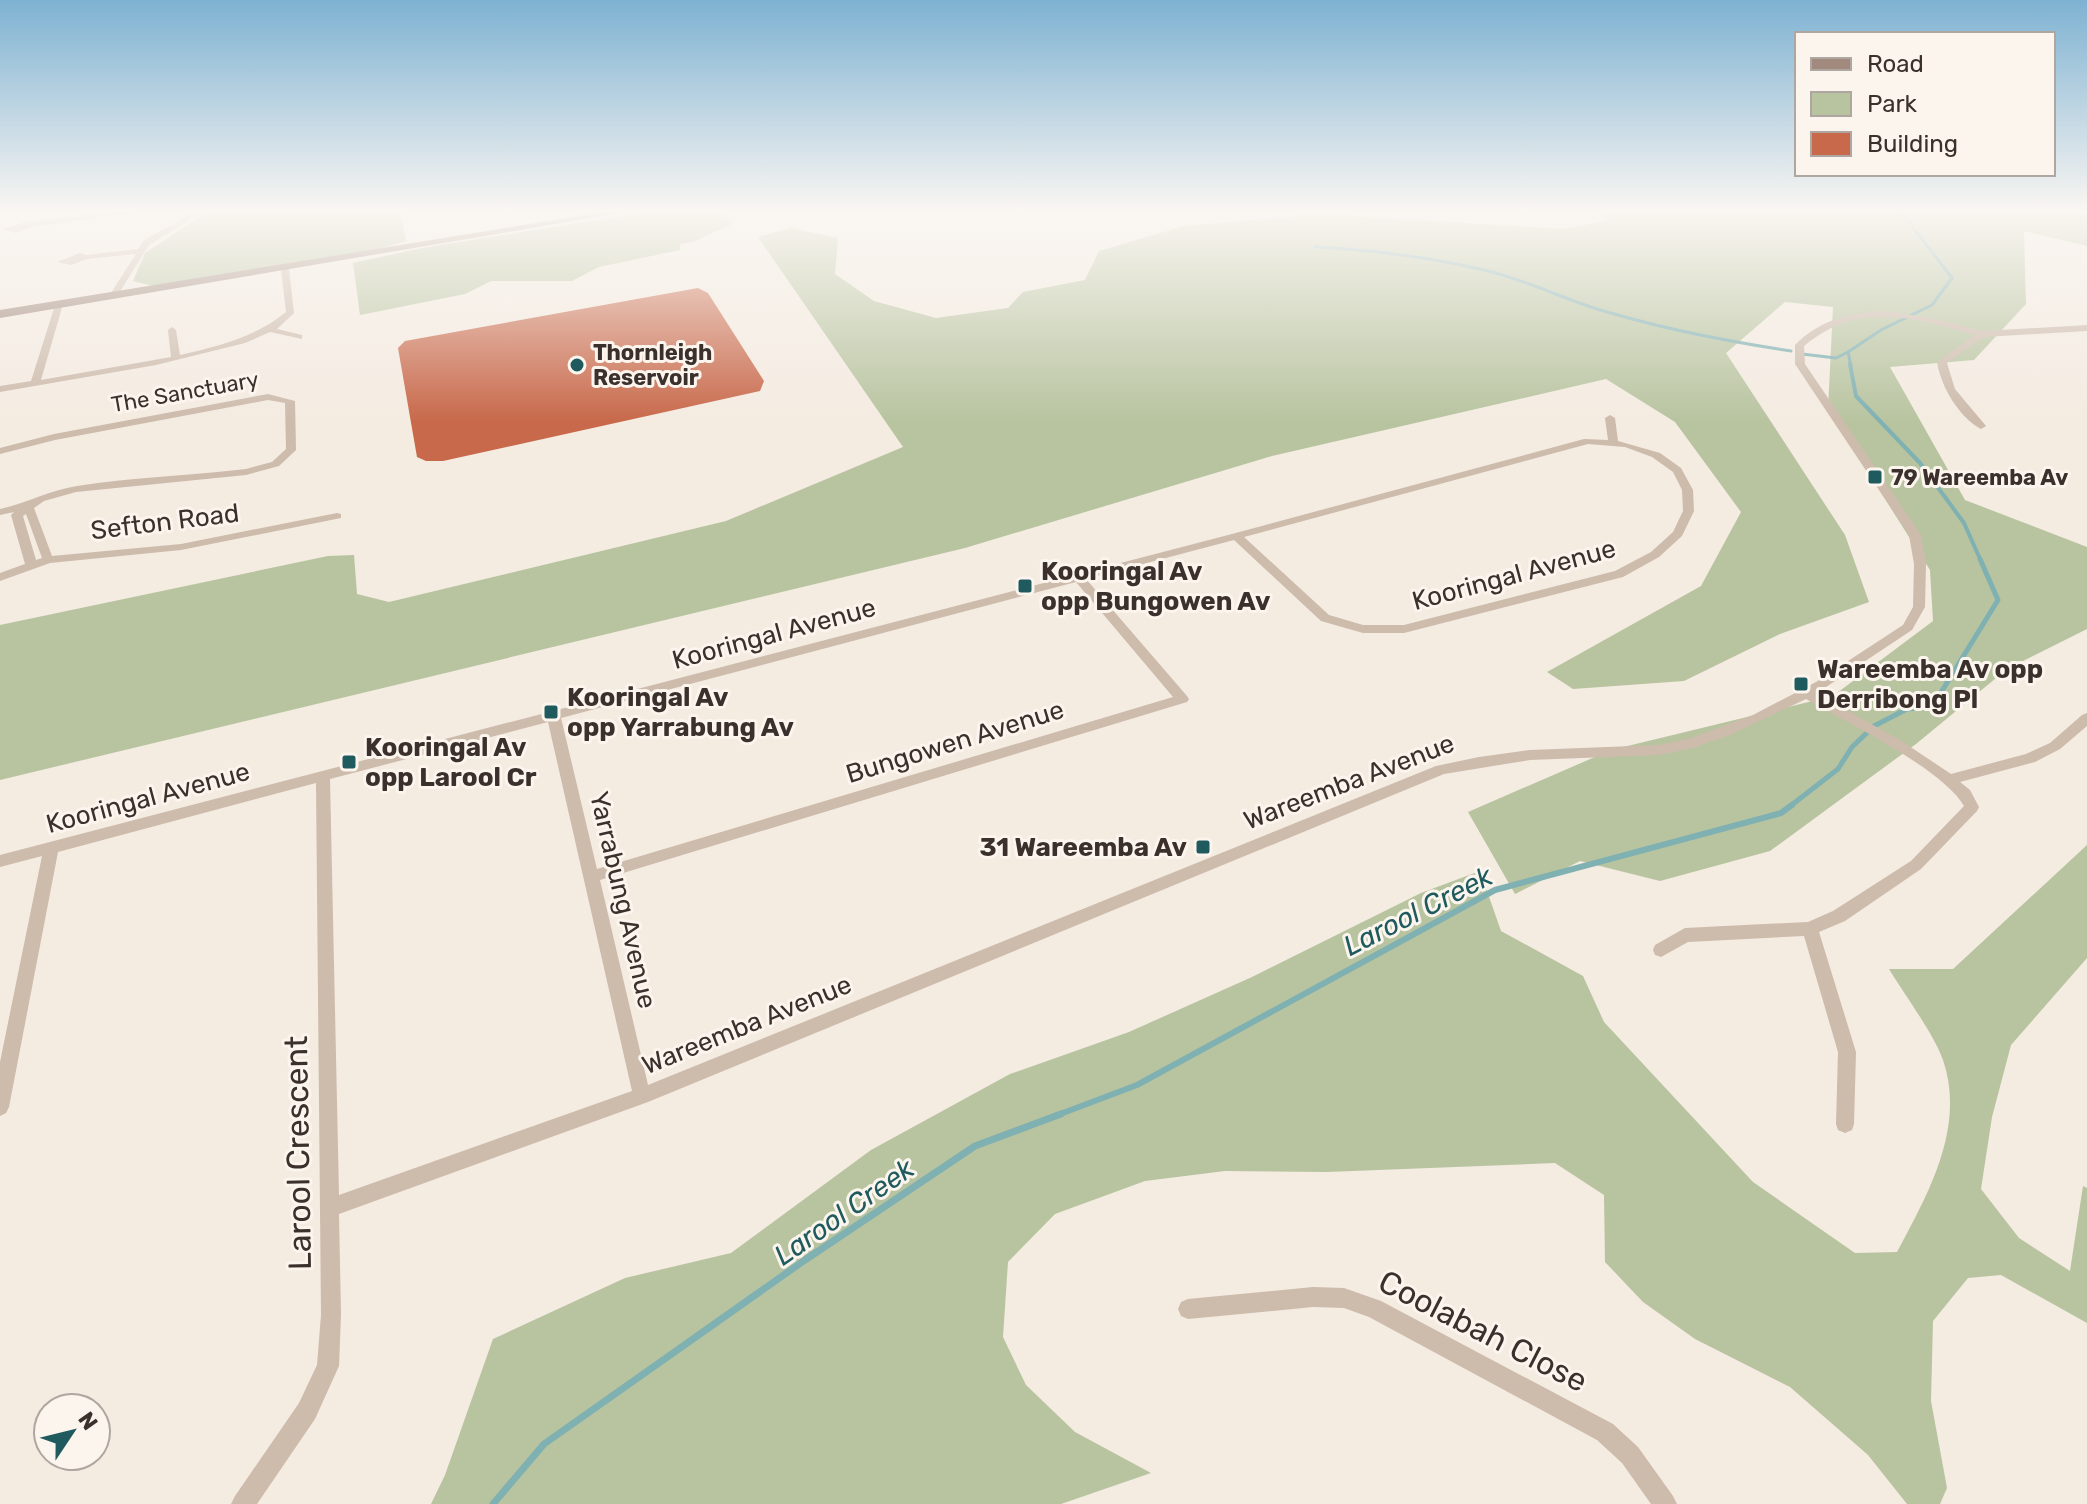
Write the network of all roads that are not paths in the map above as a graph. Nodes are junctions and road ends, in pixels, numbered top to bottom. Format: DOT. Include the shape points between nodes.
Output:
graph roads {
  1 [pos="121,281"];
  2 [pos="207,281"];
  3 [pos="286,281"];
  4 [pos="113,296"];
  5 [pos="59,304"];
  6 [pos="0,314"];
  7 [pos="2087,328"];
  8 [pos="172,330"];
  9 [pos="272,330"];
  10 [pos="1982,334"];
  11 [pos="299,337"];
  12 [pos="176,357"];
  13 [pos="35,383"];
  14 [pos="0,389"];
  15 [pos="1610,418"];
  16 [pos="1981,426"];
  17 [pos="1613,441"];
  18 [pos="0,451"];
  19 [pos="25,507"];
  20 [pos="0,512"];
  21 [pos="337,516"];
  22 [pos="1236,536"];
  23 [pos="48,560"];
  24 [pos="31,565"];
  25 [pos="0,577"];
  26 [pos="1080,579"];
  27 [pos="1805,692"];
  28 [pos="554,716"];
  29 [pos="2087,718"];
  30 [pos="323,776"];
  31 [pos="1950,779"];
  32 [pos="51,848"];
  33 [pos="0,861"];
  34 [pos="591,877"];
  35 [pos="1810,929"];
  36 [pos="1661,950"];
  37 [pos="642,1096"];
  38 [pos="0,1107"];
  39 [pos="1845,1124"];
  40 [pos="329,1208"];
  41 [pos="1188,1309"];
  42 [pos="243,1504"];
  43 [pos="1665,1504"];
  1 -- 4 [label="street"];
  2 -- 4 [label="main road"];
  3 -- 9 [label="street" via="290,313"];
  4 -- 5 [label="main road"];
  5 -- 6 [label="main road"];
  5 -- 13 [label="street"];
  7 -- 10 [label="street"];
  8 -- 12 [label="street"];
  9 -- 11 [label="street"];
  9 -- 12 [label="street"];
  10 -- 16 [label="street" via="1942,362 1942,375 1953,395"];
  10 -- 27 [label="street, Wareemba Avenue" via="1913,316 1864,315 1833,322 1799,345 1800,364 1915,535 1921,580 1919,607 1908,627"];
  12 -- 13 [label="street"];
  13 -- 14 [label="street"];
  15 -- 17 [label="street"];
  17 -- 22 [label="street, Kooringal Avenue" via="1567,445"];
  17 -- 22 [label="street, Kooringal Avenue" via="1655,454 1688,485 1692,503 1686,524 1665,550 1619,574 1435,621 1382,630 1339,624 1306,603"];
  18 -- 19 [label="street, The Sanctuary" via="255,399 290,401 291,450 281,462 204,478 87,489"];
  19 -- 20 [label="street"];
  19 -- 23 [label="street"];
  19 -- 24 [label="street" via="17,515"];
  21 -- 23 [label="street, Sefton Road" via="181,547"];
  22 -- 26 [label="street, Kooringal Avenue"];
  23 -- 24 [label="street, Sefton Road"];
  24 -- 25 [label="street, Sefton Road"];
  26 -- 28 [label="street, Kooringal Avenue"];
  26 -- 34 [label="street, Bungowen Avenue" via="1182,699"];
  27 -- 31 [label="street"];
  27 -- 37 [label="street, Wareemba Avenue" via="1722,733 1678,746 1517,756 1441,770"];
  28 -- 30 [label="street, Kooringal Avenue"];
  28 -- 34 [label="street, Yarrabung Avenue"];
  29 -- 31 [label="street" via="2055,746 2030,758"];
  30 -- 32 [label="street, Kooringal Avenue"];
  30 -- 40 [label="street, Larool Crescent"];
  31 -- 35 [label="street" via="1971,798 1972,807 1962,821 1916,865"];
  32 -- 33 [label="street, Kooringal Avenue"];
  32 -- 38 [label="street"];
  34 -- 37 [label="street, Yarrabung Avenue"];
  35 -- 36 [label="street" via="1685,935"];
  35 -- 39 [label="street" via="1847,1052"];
  37 -- 40 [label="street, Wareemba Avenue"];
  40 -- 42 [label="street, Larool Crescent" via="328,1366 307,1411"];
  41 -- 43 [label="street, Coolabah Close" via="1313,1297 1344,1298 1374,1308 1605,1432 1630,1455"];
}
